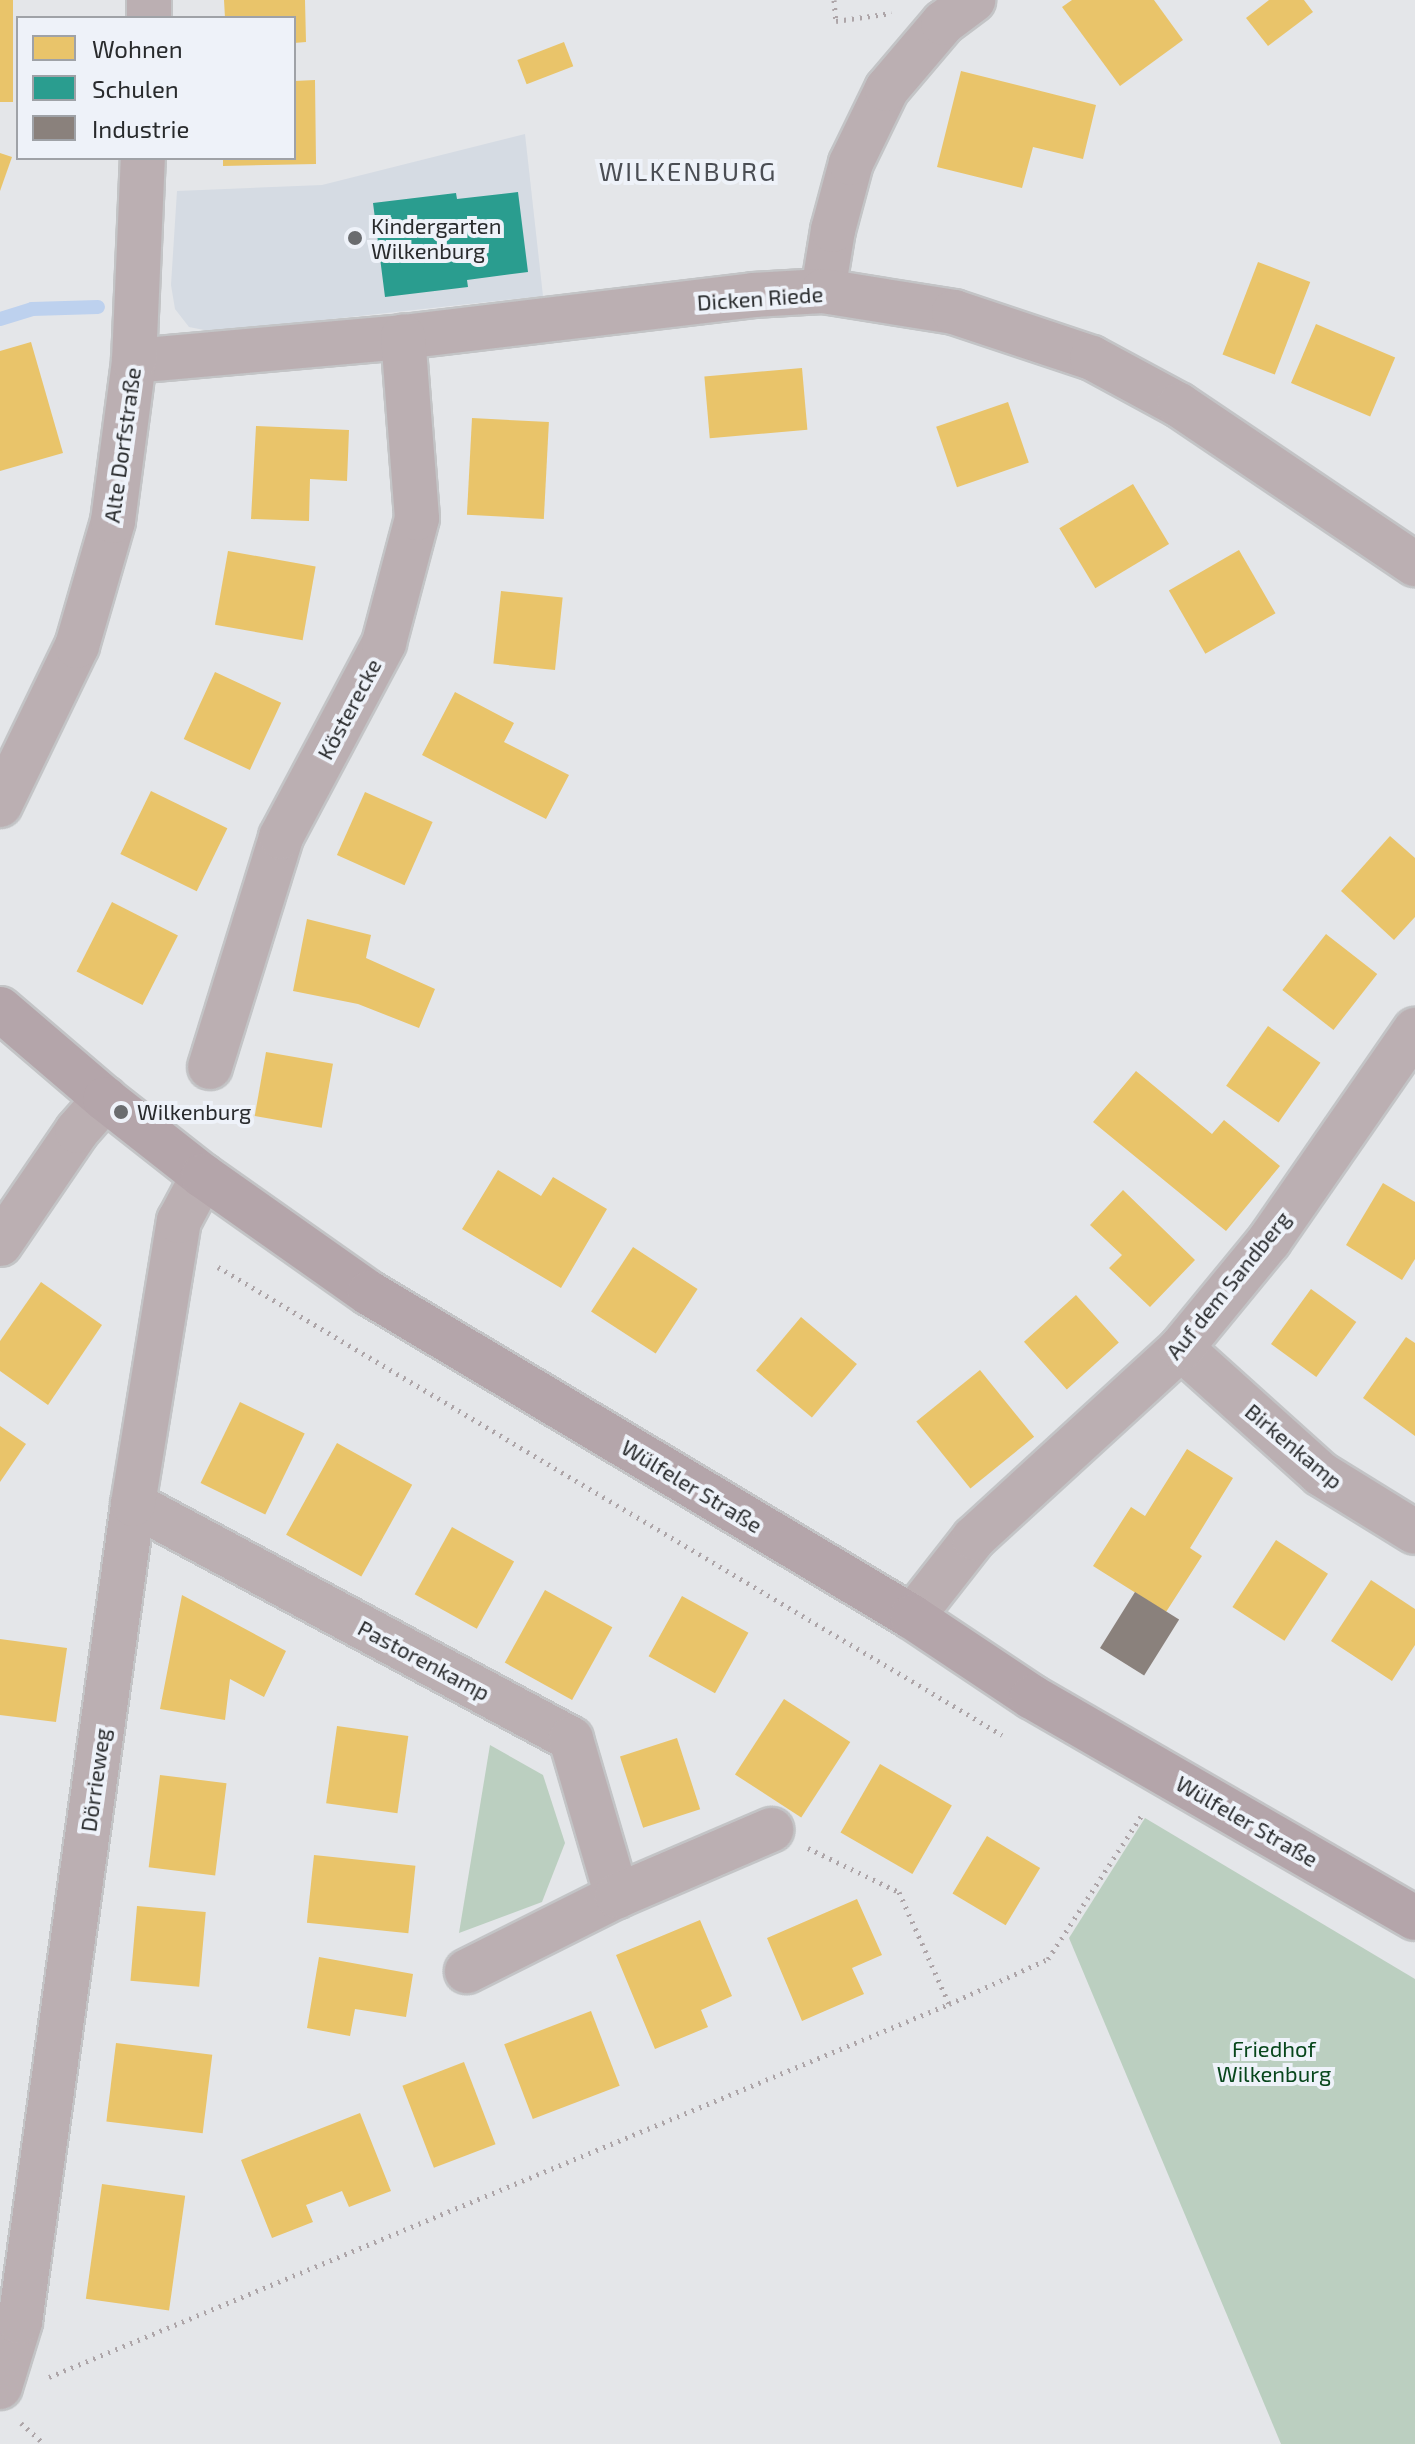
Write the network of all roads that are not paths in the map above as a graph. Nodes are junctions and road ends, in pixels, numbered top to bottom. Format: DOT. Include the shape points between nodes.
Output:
graph roads {
  1 [pos="958,11"];
  2 [pos="143,160"];
  3 [pos="823,291"];
  4 [pos="403,337"];
  5 [pos="134,361"];
  6 [pos="1415,564"];
  7 [pos="0,805"];
  8 [pos="0,1009"];
  9 [pos="1415,1030"];
  10 [pos="210,1067"];
  11 [pos="105,1099"];
  12 [pos="203,1176"];
  13 [pos="0,1244"];
  14 [pos="1181,1348"];
  15 [pos="133,1504"];
  16 [pos="1415,1532"];
  17 [pos="912,1617"];
  18 [pos="771,1830"];
  19 [pos="617,1896"];
  20 [pos="1415,1918"];
  21 [pos="467,1971"];
  22 [pos="0,2387"];
  1 -- 3 [label="street" via="887,89 851,163"];
  2 -- 5 [label="street, Alte Dorfstraße"];
  3 -- 4 [label="street, Dicken Riede"];
  3 -- 6 [label="street, Dicken Riede" via="954,312 1092,358 1179,405"];
  4 -- 5 [label="street, Dicken Riede"];
  4 -- 10 [label="street, Kösterecke" via="417,518 384,643 281,837"];
  5 -- 7 [label="street, Alte Dorfstraße" via="113,521 77,646"];
  8 -- 11 [label="main road, Wülfeler Straße"];
  9 -- 14 [label="street, Auf dem Sandberg" via="1269,1241"];
  11 -- 12 [label="main road, Wülfeler Straße"];
  11 -- 13 [label="street"];
  12 -- 15 [label="street, Dörrieweg" via="179,1221"];
  12 -- 17 [label="main road, Wülfeler Straße" via="369,1293"];
  14 -- 16 [label="street, Birkenkamp" via="1321,1474"];
  14 -- 17 [label="street, Auf dem Sandberg" via="974,1538"];
  15 -- 19 [label="street, Pastorenkamp" via="571,1739"];
  15 -- 22 [label="street, Dörrieweg" via="20,2322"];
  17 -- 20 [label="main road, Wülfeler Straße" via="1032,1697"];
  18 -- 19 [label="street"];
  19 -- 21 [label="street"];
}
